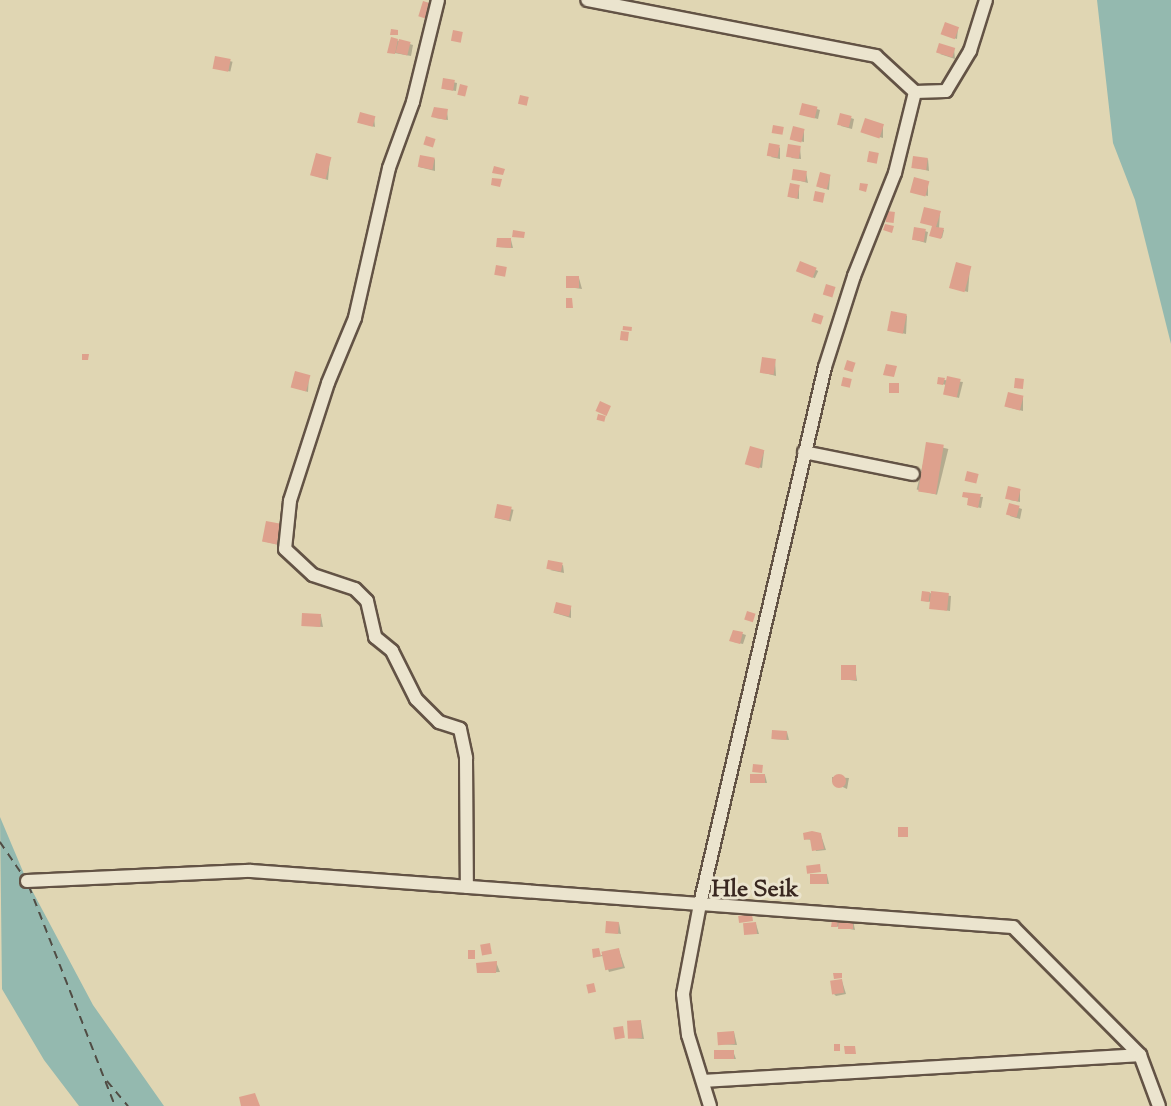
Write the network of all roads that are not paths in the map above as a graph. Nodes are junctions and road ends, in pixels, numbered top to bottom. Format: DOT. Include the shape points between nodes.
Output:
graph roads {
  1 [pos="438,0"];
  2 [pos="587,0"];
  3 [pos="986,0"];
  4 [pos="915,92"];
  5 [pos="804,452"];
  6 [pos="913,474"];
  7 [pos="27,881"];
  8 [pos="467,887"];
  9 [pos="700,904"];
  10 [pos="1140,1055"];
  11 [pos="704,1081"];
  12 [pos="710,1106"];
  13 [pos="1160,1106"];
  1 -- 8 [label="street" via="413,102 389,168 355,318 328,383 290,501 285,549 314,575 355,589 368,601 375,637 392,651 416,699 439,722 460,729 466,758"];
  2 -- 4 [label="street" via="876,56"];
  3 -- 4 [label="street" via="970,51 946,91"];
  4 -- 5 [label="street" via="895,173 854,276 825,367"];
  5 -- 6 [label="street"];
  5 -- 9 [label="street"];
  7 -- 8 [label="street" via="251,871"];
  8 -- 9 [label="street"];
  9 -- 10 [label="street" via="1013,927"];
  9 -- 11 [label="street" via="683,994 688,1035"];
  10 -- 11 [label="street"];
  10 -- 13 [label="street"];
  11 -- 12 [label="street"];
}
